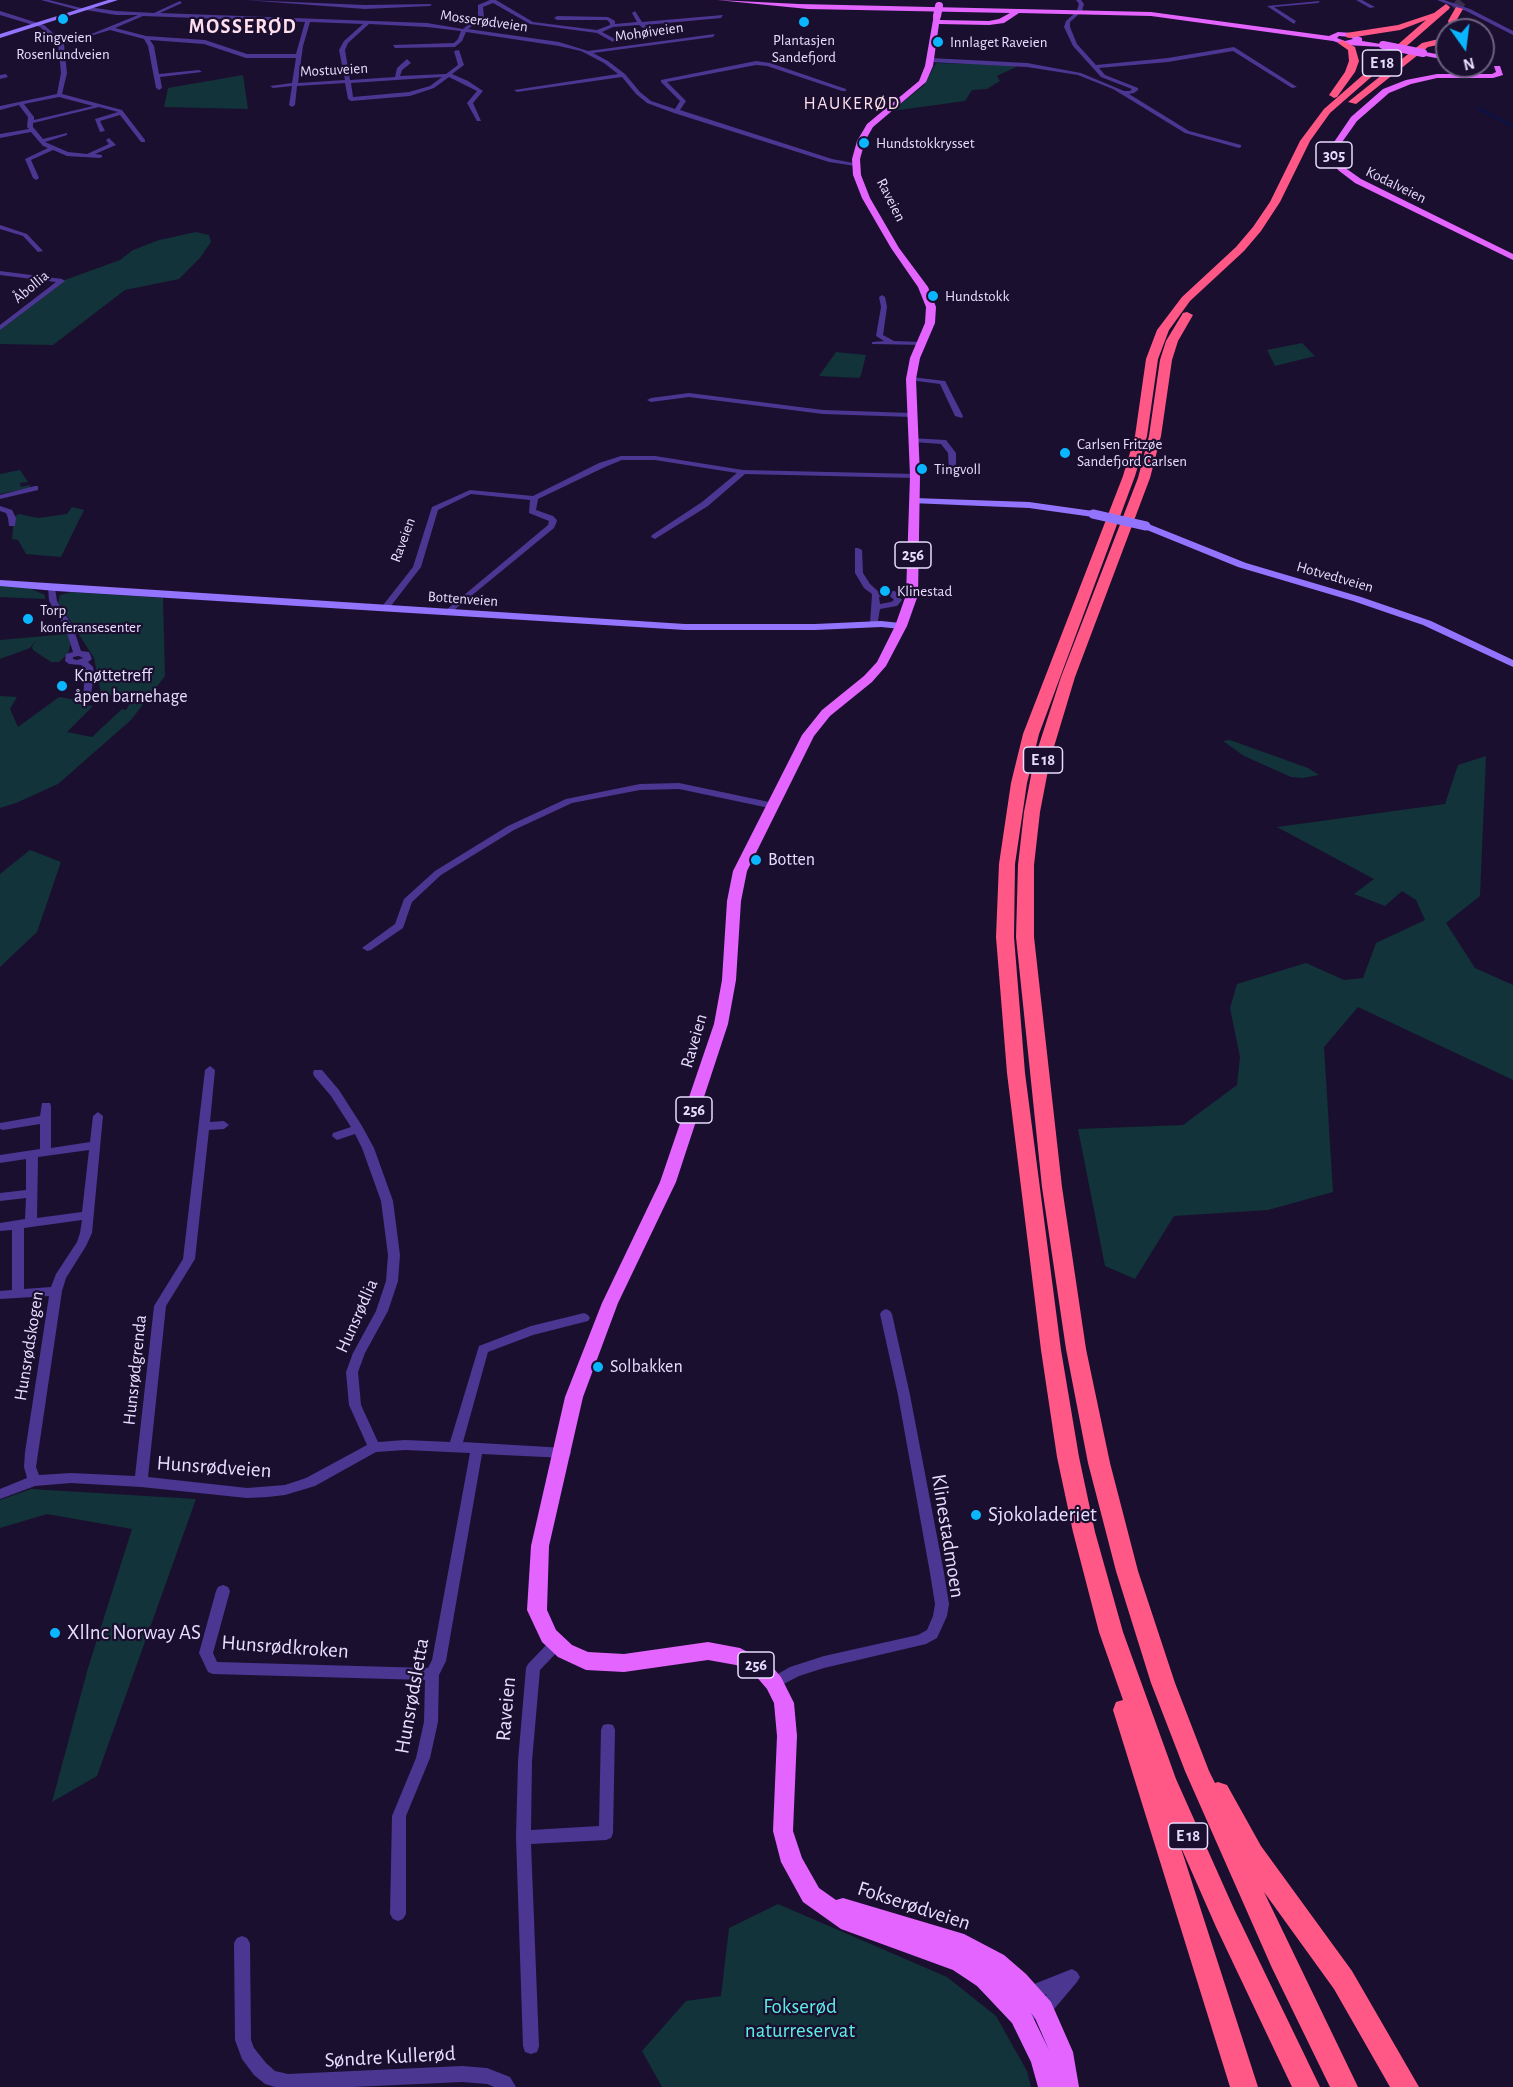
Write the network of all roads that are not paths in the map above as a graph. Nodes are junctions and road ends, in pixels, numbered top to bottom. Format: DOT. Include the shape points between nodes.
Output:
graph roads {
  1 [pos="43,0"];
  2 [pos="115,0"];
  3 [pos="247,0"];
  4 [pos="721,0"];
  5 [pos="890,0"];
  6 [pos="1078,0"];
  7 [pos="1358,0"];
  8 [pos="493,1"];
  9 [pos="1317,1"];
  10 [pos="180,2"];
  11 [pos="431,2"];
  12 [pos="940,3"];
  13 [pos="800,6"];
  14 [pos="1372,6"];
  15 [pos="1448,6"];
  16 [pos="1322,8"];
  17 [pos="85,9"];
  18 [pos="869,9"];
  19 [pos="903,10"];
  20 [pos="995,12"];
  21 [pos="1017,12"];
  22 [pos="1090,12"];
  23 [pos="0,13"];
  24 [pos="635,13"];
  25 [pos="151,14"];
  26 [pos="12,16"];
  27 [pos="722,16"];
  28 [pos="557,18"];
  29 [pos="0,19"];
  30 [pos="308,20"];
  31 [pos="937,20"];
  32 [pos="1294,22"];
  33 [pos="367,23"];
  34 [pos="640,23"];
  35 [pos="39,25"];
  36 [pos="427,25"];
  37 [pos="612,26"];
  38 [pos="111,29"];
  39 [pos="464,30"];
  40 [pos="648,30"];
  41 [pos="598,32"];
  42 [pos="1513,33"];
  43 [pos="713,35"];
  44 [pos="0,36"];
  45 [pos="146,38"];
  46 [pos="1345,39"];
  47 [pos="613,40"];
  48 [pos="61,43"];
  49 [pos="1435,43"];
  50 [pos="395,46"];
  51 [pos="457,51"];
  52 [pos="589,52"];
  53 [pos="1435,55"];
  54 [pos="299,56"];
  55 [pos="930,60"];
  56 [pos="406,61"];
  57 [pos="1094,67"];
  58 [pos="199,72"];
  59 [pos="450,75"];
  60 [pos="623,75"];
  61 [pos="157,76"];
  62 [pos="1435,77"];
  63 [pos="397,78"];
  64 [pos="347,81"];
  65 [pos="294,84"];
  66 [pos="273,86"];
  67 [pos="1294,87"];
  68 [pos="159,88"];
  69 [pos="517,90"];
  70 [pos="844,90"];
  71 [pos="1124,93"];
  72 [pos="59,95"];
  73 [pos="21,104"];
  74 [pos="292,105"];
  75 [pos="99,106"];
  76 [pos="0,108"];
  77 [pos="122,112"];
  78 [pos="676,112"];
  79 [pos="1327,117"];
  80 [pos="478,120"];
  81 [pos="31,122"];
  82 [pos="33,130"];
  83 [pos="102,131"];
  84 [pos="65,134"];
  85 [pos="0,136"];
  86 [pos="42,141"];
  87 [pos="143,141"];
  88 [pos="1239,146"];
  89 [pos="52,149"];
  90 [pos="118,151"];
  91 [pos="84,156"];
  92 [pos="100,156"];
  93 [pos="856,164"];
  94 [pos="36,178"];
  95 [pos="0,227"];
  96 [pos="40,251"];
  97 [pos="1513,257"];
  98 [pos="0,273"];
  99 [pos="882,297"];
  100 [pos="0,328"];
  101 [pos="874,343"];
  102 [pos="892,343"];
  103 [pos="921,344"];
  104 [pos="911,379"];
  105 [pos="651,400"];
  106 [pos="912,416"];
  107 [pos="959,416"];
  108 [pos="913,440"];
  109 [pos="953,470"];
  110 [pos="743,472"];
  111 [pos="915,476"];
  112 [pos="35,488"];
  113 [pos="0,497"];
  114 [pos="534,498"];
  115 [pos="914,501"];
  116 [pos="0,508"];
  117 [pos="12,524"];
  118 [pos="655,537"];
  119 [pos="858,550"];
  120 [pos="0,583"];
  121 [pos="51,588"];
  122 [pos="878,595"];
  123 [pos="876,607"];
  124 [pos="384,609"];
  125 [pos="448,613"];
  126 [pos="874,624"];
  127 [pos="901,626"];
  128 [pos="1513,664"];
  129 [pos="87,701"];
  130 [pos="774,806"];
  131 [pos="367,948"];
  132 [pos="210,1070"];
  133 [pos="318,1073"];
  134 [pos="46,1107"];
  135 [pos="98,1116"];
  136 [pos="45,1119"];
  137 [pos="224,1125"];
  138 [pos="3,1126"];
  139 [pos="203,1126"];
  140 [pos="358,1129"];
  141 [pos="337,1136"];
  142 [pos="95,1145"];
  143 [pos="45,1151"];
  144 [pos="32,1154"];
  145 [pos="0,1159"];
  146 [pos="30,1193"];
  147 [pos="0,1197"];
  148 [pos="88,1215"];
  149 [pos="31,1222"];
  150 [pos="18,1224"];
  151 [pos="0,1227"];
  152 [pos="56,1291"];
  153 [pos="18,1294"];
  154 [pos="0,1295"];
  155 [pos="886,1314"];
  156 [pos="584,1318"];
  157 [pos="374,1447"];
  158 [pos="455,1447"];
  159 [pos="477,1448"];
  160 [pos="564,1453"];
  161 [pos="34,1481"];
  162 [pos="141,1482"];
  163 [pos="0,1494"];
  164 [pos="1095,1575"];
  165 [pos="223,1591"];
  166 [pos="556,1644"];
  167 [pos="432,1674"];
  168 [pos="774,1683"];
  169 [pos="1163,1683"];
  170 [pos="608,1730"];
  171 [pos="523,1837"];
  172 [pos="792,1862"];
  173 [pos="398,1914"];
  174 [pos="242,1944"];
  175 [pos="1029,1994"];
  176 [pos="1043,2010"];
  177 [pos="1020,2015"];
  178 [pos="531,2046"];
  179 [pos="268,2082"];
  180 [pos="508,2087"];
  181 [pos="1049,2087"];
  182 [pos="1068,2087"];
  183 [pos="1244,2087"];
  184 [pos="1306,2087"];
  185 [pos="1344,2087"];
  186 [pos="1406,2087"];
  1 -- 17 [label="street, Mosserødveien"];
  2 -- 17 [label="main road"];
  3 -- 11 [label="street" via="365,7"];
  4 -- 13 [label="main road"];
  5 -- 18 [label="main road" via="880,8"];
  5 -- 19 [label="main road" via="887,6"];
  6 -- 57 [label="street" via="1082,4 1067,27"];
  7 -- 14 [label="street"];
  8 -- 39 [label="street" via="480,6 481,17"];
  8 -- 41 [label="street" via="532,23"];
  9 -- 16 [label="street"];
  9 -- 32 [label="street" via="1269,6"];
  10 -- 25 [label="street, Mosserødveien"];
  11 -- 36 [label="street" via="432,14"];
  12 -- 31 [label="main road, Raveien, bridge"];
  13 -- 18 [label="main road"];
  13 -- 20 [label="main road"];
  15 -- 42 [label="street" via="1468,10"];
  15 -- 46 [label="highway, E 18" via="1412,24"];
  15 -- 79 [label="highway, E 18"];
  15 -- 79 [label="highway, E 18" via="1342,96"];
  17 -- 25 [label="street, Mosserødveien"];
  17 -- 35 [label="main road"];
  18 -- 19 [label="main road"];
  19 -- 22 [label="main road"];
  20 -- 21 [label="main road"];
  20 -- 31 [label="main road" via="1005,16 990,22"];
  21 -- 22 [label="main road"];
  21 -- 31 [label="main road" via="994,22"];
  22 -- 46 [label="main road" via="1169,16"];
  23 -- 26 [label="street"];
  24 -- 34 [label="street"];
  25 -- 30 [label="street, Mosserødveien"];
  25 -- 38 [label="street"];
  26 -- 29 [label="street"];
  26 -- 35 [label="street"];
  27 -- 34 [label="street"];
  28 -- 37 [label="street" via="608,19"];
  30 -- 33 [label="street, Mosserødveien"];
  30 -- 54 [label="street"];
  31 -- 55 [label="main road, Raveien"];
  33 -- 36 [label="street, Mosserødveien"];
  33 -- 64 [label="street" via="342,50"];
  34 -- 37 [label="street"];
  34 -- 40 [label="street"];
  35 -- 44 [label="main road"];
  35 -- 48 [label="street"];
  36 -- 39 [label="street, Mosserødveien"];
  37 -- 41 [label="street"];
  38 -- 45 [label="street"];
  38 -- 48 [label="street"];
  39 -- 50 [label="street" via="454,45"];
  39 -- 52 [label="street, Mosserødveien"];
  41 -- 47 [label="street"];
  43 -- 52 [label="street, Mohøiveien"];
  45 -- 54 [label="street" via="196,40 253,56"];
  45 -- 61 [label="street"];
  46 -- 53 [label="main road, bridge"];
  46 -- 79 [label="highway" via="1353,51 1353,64 1316,118"];
  48 -- 72 [label="street" via="64,73"];
  49 -- 79 [label="highway, E 18" via="1425,45 1343,111"];
  51 -- 59 [label="street" via="462,63"];
  52 -- 60 [label="street, Mosserødveien"];
  54 -- 65 [label="street"];
  55 -- 71 [label="street" via="1049,67 1087,76"];
  55 -- 93 [label="main road, Raveien" via="917,88 867,130"];
  56 -- 63 [label="street"];
  57 -- 67 [label="street" via="1233,49"];
  57 -- 71 [label="street" via="1108,79 1136,89"];
  58 -- 61 [label="street"];
  59 -- 63 [label="street, Mostuveien"];
  59 -- 64 [label="street" via="432,87 410,94 351,99"];
  59 -- 80 [label="street" via="480,91 470,103"];
  60 -- 69 [label="street"];
  60 -- 78 [label="street, Mosserødveien" via="644,99"];
  61 -- 68 [label="street"];
  62 -- 97 [label="main road, Kodalveien / 305" via="1386,91 1368,104 1336,145 1334,155 1341,168 1358,181"];
  63 -- 64 [label="street, Mostuveien"];
  64 -- 65 [label="street, Mostuveien"];
  65 -- 66 [label="street, Mostuveien"];
  65 -- 74 [label="street"];
  70 -- 78 [label="street" via="768,63 756,63 663,81 682,101"];
  71 -- 88 [label="street" via="1186,132"];
  72 -- 73 [label="street"];
  72 -- 75 [label="street"];
  73 -- 76 [label="street"];
  73 -- 81 [label="street"];
  75 -- 77 [label="street"];
  75 -- 81 [label="street"];
  77 -- 83 [label="street" via="98,120"];
  77 -- 87 [label="street"];
  78 -- 93 [label="street, Mosserødveien" via="831,161"];
  79 -- 164 [label="highway, E 18" via="1257,229 1182,304 1159,339 1152,359 1138,450 1039,709 1014,810 1007,864 1005,937 1016,1072 1060,1414"];
  79 -- 169 [label="highway, E 18" via="1287,203 1269,231 1195,306 1172,341 1152,452 1054,719 1036,786 1029,839 1025,900 1028,979 1064,1272 1106,1494"];
  81 -- 82 [label="street"];
  82 -- 85 [label="street"];
  82 -- 86 [label="street"];
  84 -- 86 [label="street"];
  86 -- 89 [label="street"];
  89 -- 91 [label="street"];
  89 -- 94 [label="street" via="28,159"];
  90 -- 91 [label="street" via="109,144"];
  91 -- 92 [label="street"];
  93 -- 103 [label="main road, Raveien / 256" via="860,185 872,210 929,300 930,323"];
  95 -- 96 [label="street" via="25,235"];
  98 -- 100 [label="street, Åbollia" via="62,281"];
  99 -- 102 [label="street" via="879,336"];
  101 -- 102 [label="street"];
  102 -- 103 [label="street"];
  103 -- 104 [label="main road, Raveien / 256"];
  104 -- 106 [label="main road, Raveien / 256"];
  104 -- 107 [label="street" via="943,382"];
  105 -- 106 [label="street" via="689,394 823,412"];
  106 -- 108 [label="main road, Raveien / 256"];
  108 -- 109 [label="street" via="943,441 952,453"];
  108 -- 111 [label="main road, Raveien / 256"];
  110 -- 111 [label="street"];
  110 -- 114 [label="street" via="655,458 621,458"];
  110 -- 118 [label="street" via="705,504"];
  111 -- 115 [label="main road, Raveien / 256"];
  112 -- 113 [label="street"];
  114 -- 124 [label="street, Raveien" via="470,492 435,509 417,567"];
  114 -- 125 [label="street" via="532,511 550,518 551,526"];
  115 -- 127 [label="main road, Raveien / 256" via="913,584"];
  115 -- 128 [label="main road, Hotvedtveien, bridge" via="1029,505 1146,526 1242,565 1427,622"];
  116 -- 117 [label="street" via="9,512"];
  119 -- 122 [label="street" via="859,573"];
  120 -- 121 [label="main road, Bottenveien"];
  121 -- 124 [label="main road, Bottenveien"];
  121 -- 129 [label="street" via="53,601 69,627 78,653 88,655 83,662 90,674"];
  122 -- 123 [label="street"];
  122 -- 123 [label="street" via="892,593 898,600"];
  123 -- 126 [label="street"];
  124 -- 125 [label="main road, Bottenveien"];
  125 -- 126 [label="main road, Bottenveien" via="708,628"];
  126 -- 127 [label="main road, Bottenveien"];
  127 -- 130 [label="main road, Raveien / 256" via="878,669 814,726"];
  130 -- 131 [label="street" via="679,786 640,787 569,801 511,828 438,873 406,901 400,926"];
  130 -- 160 [label="main road, Raveien / 256" via="737,883 726,1000 707,1072 668,1182 610,1303 574,1397"];
  132 -- 139 [label="street, Hunsrødgrenda"];
  133 -- 140 [label="street, Hunsrødlia"];
  134 -- 136 [label="street"];
  135 -- 142 [label="street, Hunsrødskogen"];
  136 -- 138 [label="street"];
  136 -- 143 [label="street"];
  137 -- 139 [label="street"];
  139 -- 162 [label="street, Hunsrødgrenda" via="189,1259 160,1306"];
  140 -- 141 [label="street"];
  140 -- 157 [label="street, Hunsrødlia" via="387,1201 394,1255 388,1296 352,1371 355,1405"];
  142 -- 143 [label="street"];
  142 -- 148 [label="street, Hunsrødskogen"];
  143 -- 144 [label="street"];
  144 -- 145 [label="street"];
  144 -- 146 [label="street"];
  146 -- 147 [label="street"];
  146 -- 149 [label="street"];
  148 -- 149 [label="street"];
  148 -- 152 [label="street, Hunsrødskogen" via="82,1243 60,1277"];
  149 -- 150 [label="street"];
  150 -- 151 [label="street"];
  150 -- 153 [label="street"];
  152 -- 153 [label="street"];
  152 -- 161 [label="street, Hunsrødskogen" via="30,1452"];
  153 -- 154 [label="street"];
  155 -- 168 [label="street, Klinestadmoen" via="937,1573 940,1616 932,1634 921,1640 824,1662"];
  156 -- 158 [label="street" via="531,1331 483,1349"];
  157 -- 158 [label="street, Hunsrødveien"];
  157 -- 162 [label="street, Hunsrødveien" via="310,1482 285,1490 247,1493"];
  158 -- 159 [label="street, Hunsrødveien"];
  159 -- 160 [label="street, Hunsrødveien"];
  159 -- 167 [label="street, Hunsrødsletta" via="439,1661"];
  160 -- 166 [label="main road, Raveien / 256" via="549,1547 541,1563 537,1610"];
  161 -- 162 [label="street, Hunsrødveien" via="71,1478"];
  161 -- 163 [label="street, Hunsrødveien"];
  164 -- 183 [label="highway" via="1091,1598"];
  164 -- 184 [label="highway, E 18" via="1124,1671 1173,1799"];
  165 -- 167 [label="street, Hunsrødkroken" via="206,1653 213,1668"];
  166 -- 168 [label="main road, Fokserødveien / 256" via="586,1661 611,1664 721,1652 755,1664"];
  166 -- 171 [label="street, Raveien" via="533,1668"];
  167 -- 173 [label="street, Hunsrødsletta" via="431,1722 423,1758 399,1816"];
  168 -- 172 [label="main road, Fokserødveien / 256" via="787,1718 782,1816"];
  169 -- 185 [label="highway, E 18" via="1234,1858"];
  169 -- 186 [label="highway, E 18" via="1184,1711 1216,1788 1252,1854 1342,1980"];
  170 -- 171 [label="street" via="606,1833"];
  171 -- 178 [label="street, Raveien"];
  172 -- 175 [label="main road, Fokserødveien / 256" via="817,1891 835,1904 852,1913 964,1946 996,1963"];
  172 -- 177 [label="main road, Fokserødveien / 256" via="811,1895 829,1910 849,1922 960,1962 986,1978"];
  174 -- 179 [label="street, Søndre Kullerød" via="243,2040"];
  175 -- 176 [label="main road, Fokserødveien / 256"];
  175 -- 176 [label="street" via="1072,1977"];
  175 -- 177 [label="street"];
  176 -- 177 [label="street"];
  176 -- 182 [label="main road, Fokserødveien / 256" via="1062,2052"];
  177 -- 181 [label="main road, Fokserødveien / 256" via="1041,2059"];
  179 -- 180 [label="street, Søndre Kullerød" via="462,2074 487,2076"];
}
